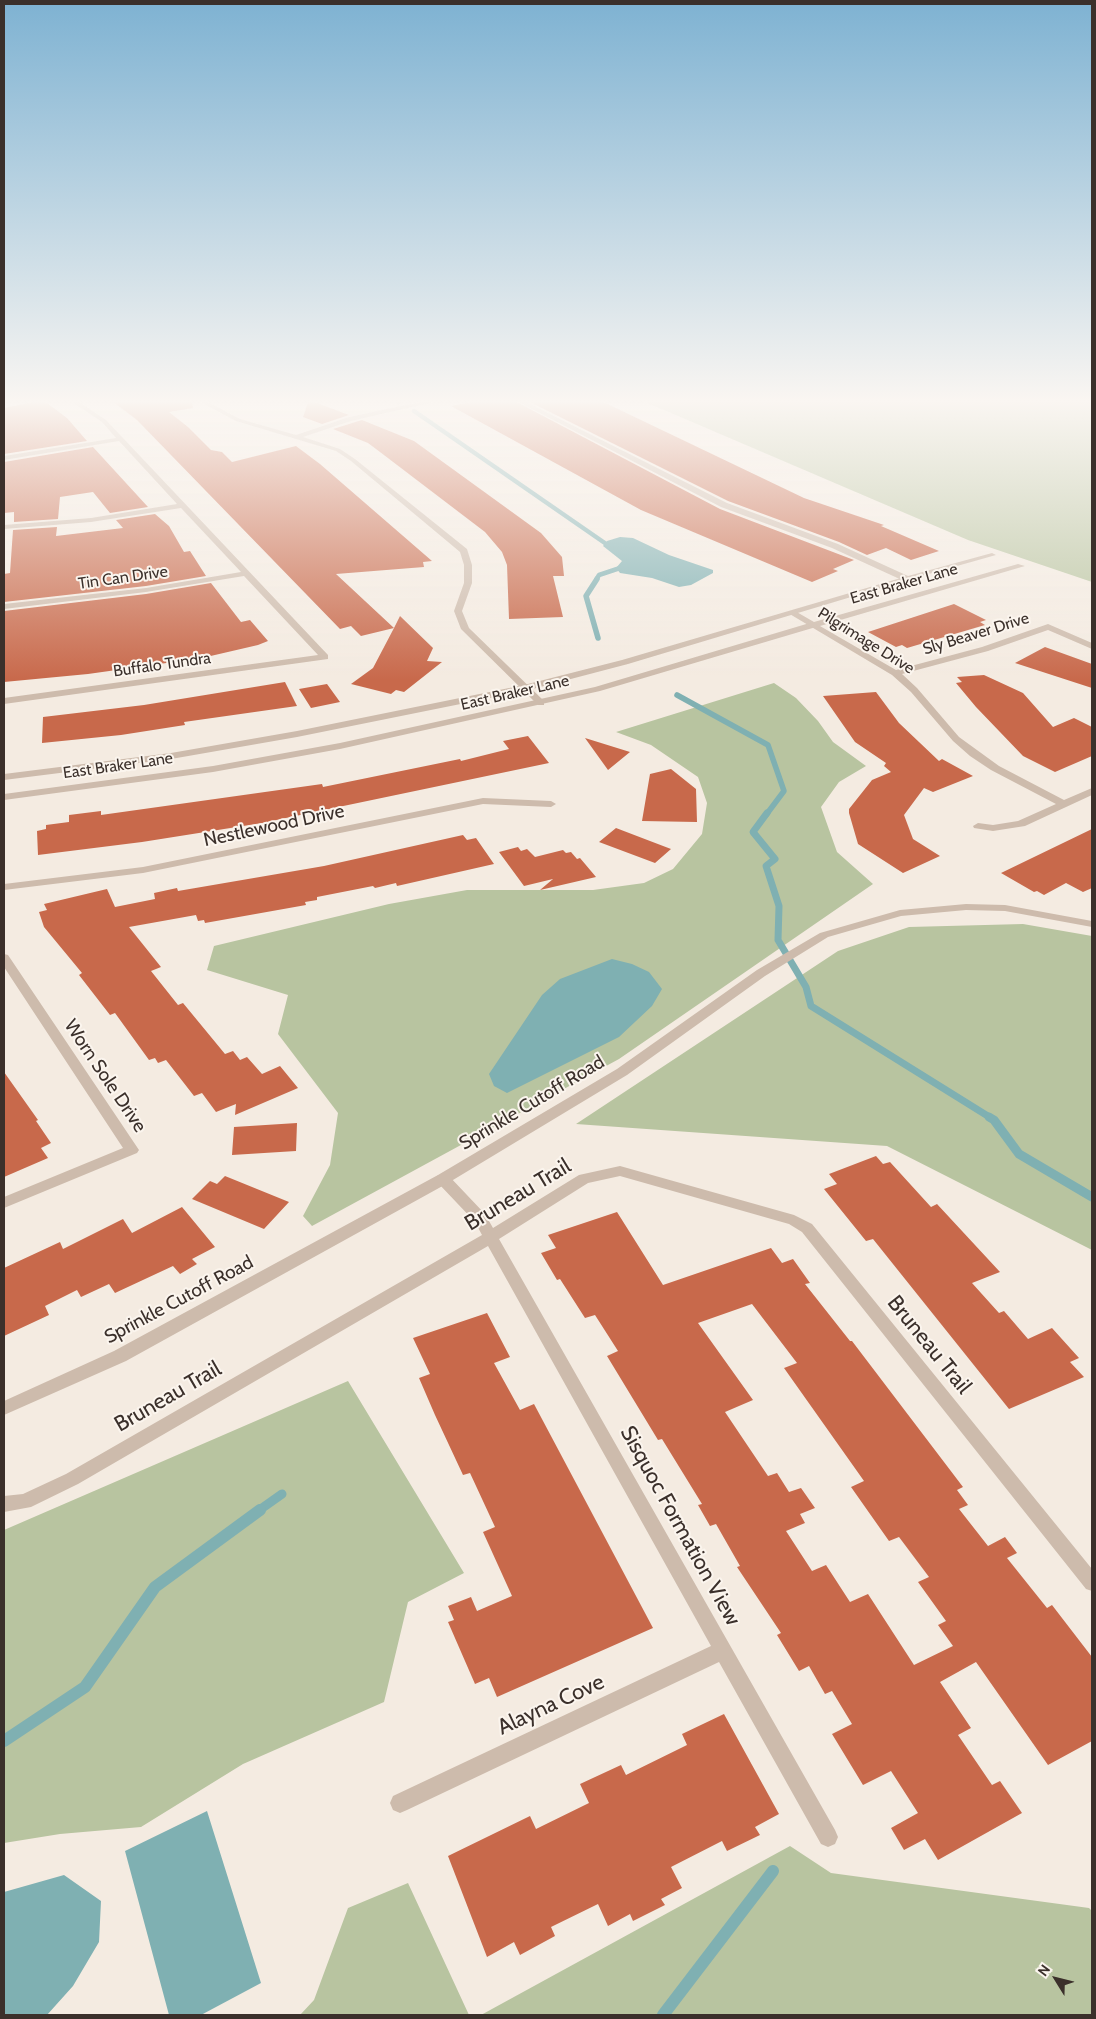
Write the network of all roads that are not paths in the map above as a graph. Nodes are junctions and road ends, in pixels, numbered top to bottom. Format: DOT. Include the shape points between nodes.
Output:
graph roads {
  1 [pos="171,492"];
  2 [pos="392,492"];
  3 [pos="697,492"];
  4 [pos="183,505"];
  5 [pos="4,527"];
  6 [pos="992,555"];
  7 [pos="1021,566"];
  8 [pos="246,573"];
  9 [pos="907,579"];
  10 [pos="4,607"];
  11 [pos="792,614"];
  12 [pos="813,625"];
  13 [pos="1092,646"];
  14 [pos="895,673"];
  15 [pos="525,688"];
  16 [pos="4,700"];
  17 [pos="541,703"];
  18 [pos="4,777"];
  19 [pos="1092,791"];
  20 [pos="4,797"];
  21 [pos="550,804"];
  22 [pos="1064,804"];
  23 [pos="978,826"];
  24 [pos="4,887"];
  25 [pos="1092,924"];
  26 [pos="4,958"];
  27 [pos="442,1179"];
  28 [pos="4,1203"];
  29 [pos="491,1237"];
  30 [pos="4,1408"];
  31 [pos="4,1504"];
  32 [pos="1092,1583"];
  33 [pos="723,1650"];
  34 [pos="400,1803"];
  35 [pos="828,1837"];
  1 -- 4 [label="street"];
  2 -- 15 [label="street" via="464,551 468,583 458,611 465,629"];
  3 -- 9 [label="street" via="835,546"];
  4 -- 5 [label="street" via="91,520"];
  4 -- 8 [label="street"];
  6 -- 9 [label="street, East Braker Lane"];
  7 -- 12 [label="street, East Braker Lane"];
  8 -- 10 [label="street, Tin Can Drive" via="154,589"];
  8 -- 16 [label="street, Buffalo Tundra" via="325,657"];
  9 -- 11 [label="street, East Braker Lane"];
  11 -- 12 [label="street, Pilgrimage Drive"];
  11 -- 15 [label="street, East Braker Lane"];
  12 -- 14 [label="street, Pilgrimage Drive"];
  12 -- 17 [label="street, East Braker Lane"];
  13 -- 14 [label="street, Sly Beaver Drive" via="1048,627 985,650"];
  14 -- 22 [label="street, Pilgrimage Drive" via="914,690 946,729 974,754"];
  15 -- 17 [label="street"];
  15 -- 18 [label="street, East Braker Lane" via="171,756"];
  17 -- 20 [label="street, East Braker Lane" via="340,746 213,769"];
  19 -- 22 [label="street"];
  21 -- 24 [label="street, Nestlewood Drive" via="483,801 143,870"];
  22 -- 23 [label="street" via="1021,824 993,828"];
  25 -- 27 [label="street, Sprinkle Cutoff Road" via="1005,908 966,907 900,913 824,935 761,973 622,1072"];
  26 -- 28 [label="street, Worn Sole Drive" via="132,1150"];
  27 -- 29 [label="street, Sisquoc Formation View" via="480,1218"];
  27 -- 30 [label="street, Sprinkle Cutoff Road" via="120,1356"];
  29 -- 31 [label="street, Bruneau Trail" via="72,1479 25,1502"];
  29 -- 32 [label="street, Bruneau Trail" via="584,1180 620,1171 794,1220 807,1228"];
  29 -- 33 [label="street, Sisquoc Formation View"];
  33 -- 34 [label="street, Alayna Cove"];
  33 -- 35 [label="street, Sisquoc Formation View"];
}
